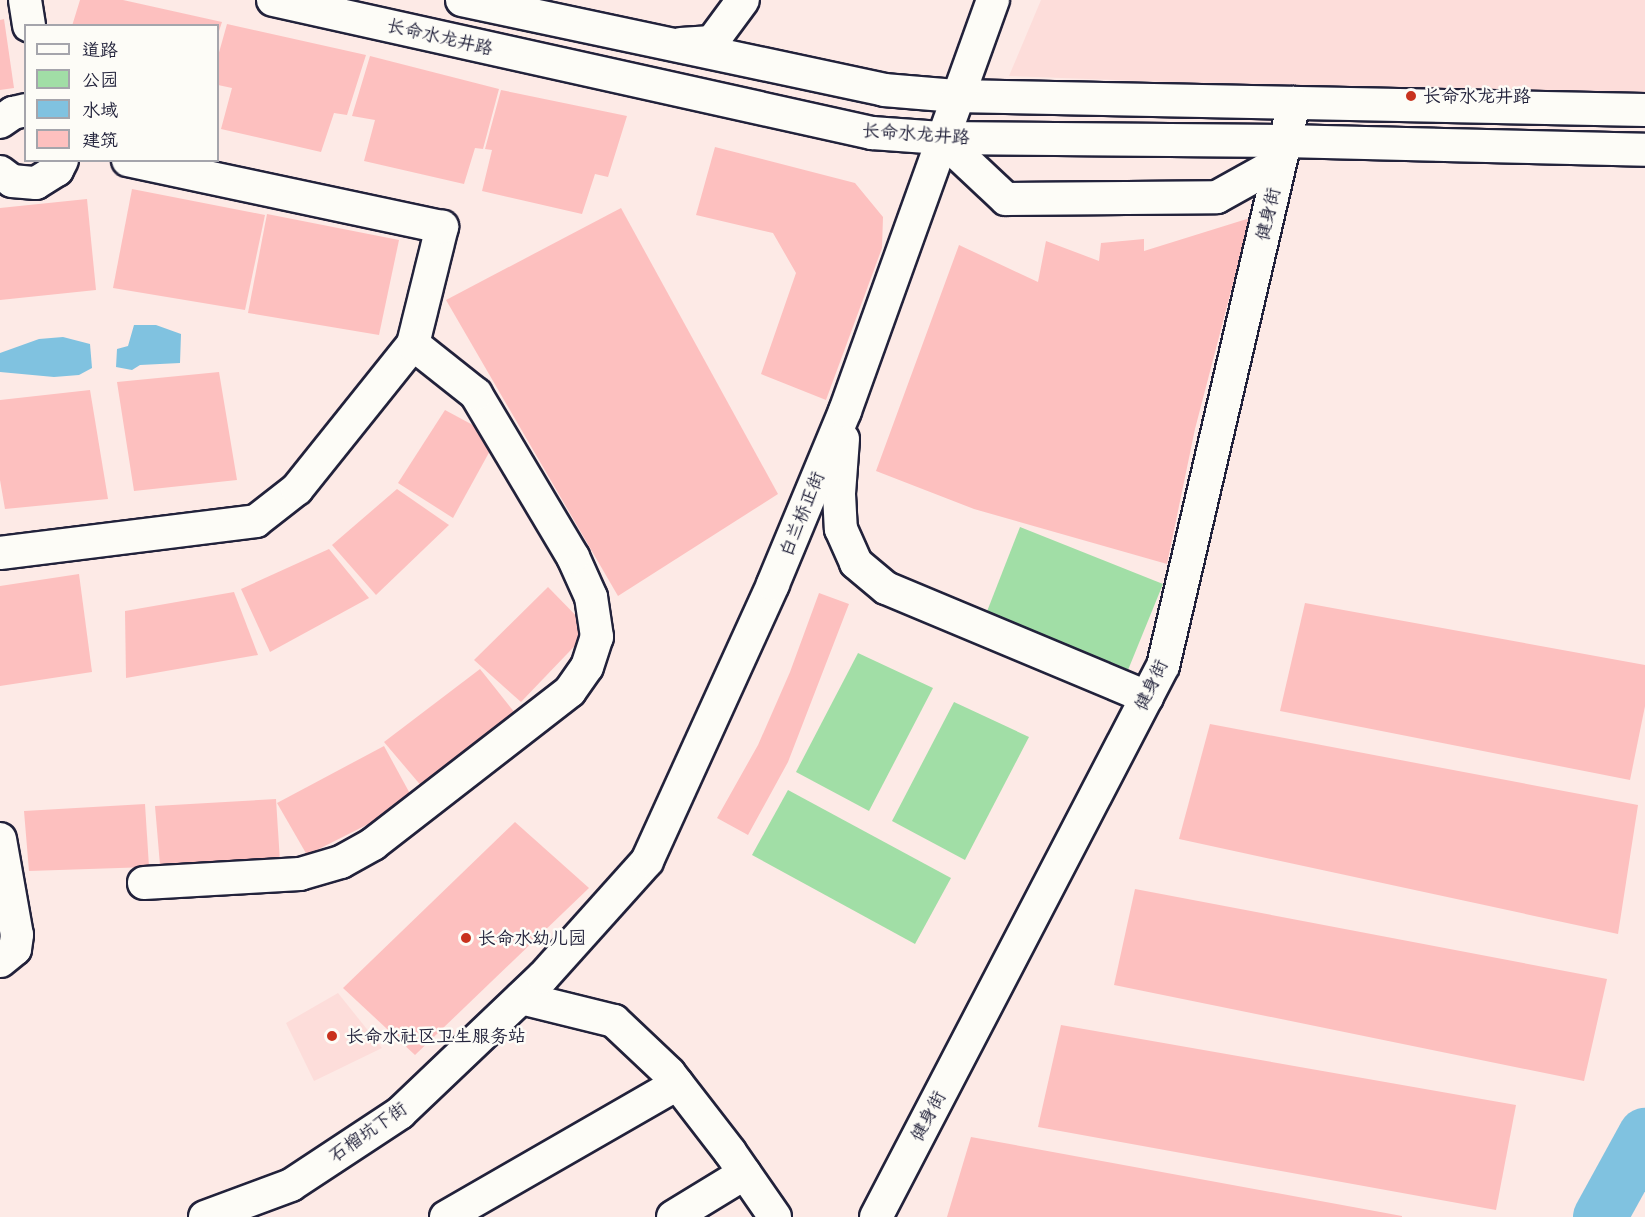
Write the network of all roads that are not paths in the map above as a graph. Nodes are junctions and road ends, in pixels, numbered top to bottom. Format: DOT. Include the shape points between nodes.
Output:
graph roads {
  1 [pos="25,0"];
  2 [pos="273,0"];
  3 [pos="462,0"];
  4 [pos="743,0"];
  5 [pos="993,0"];
  6 [pos="29,24"];
  7 [pos="669,44"];
  8 [pos="956,96"];
  9 [pos="1293,103"];
  10 [pos="24,110"];
  11 [pos="1645,110"];
  12 [pos="0,122"];
  13 [pos="941,138"];
  14 [pos="1645,150"];
  15 [pos="1282,151"];
  16 [pos="61,162"];
  17 [pos="137,162"];
  18 [pos="0,172"];
  19 [pos="413,344"];
  20 [pos="845,411"];
  21 [pos="0,553"];
  22 [pos="1147,697"];
  23 [pos="0,839"];
  24 [pos="144,883"];
  25 [pos="0,961"];
  26 [pos="528,992"];
  27 [pos="677,1084"];
  28 [pos="745,1173"];
  29 [pos="218,1215"];
  30 [pos="446,1217"];
  31 [pos="673,1217"];
  32 [pos="775,1217"];
  33 [pos="876,1217"];
  1 -- 6 [label="street"];
  2 -- 13 [label="street, 长命水龙井路" via="872,133"];
  3 -- 7 [label="street"];
  4 -- 7 [label="street" via="712,42"];
  5 -- 8 [label="street, 白兰桥正街"];
  7 -- 8 [label="street" via="884,90"];
  8 -- 9 [label="street"];
  8 -- 13 [label="street, 白兰桥正街"];
  9 -- 11 [label="street"];
  9 -- 15 [label="street, 健身街"];
  10 -- 12 [label="street"];
  13 -- 15 [label="street, 长命水龙井路"];
  13 -- 15 [label="street" via="1006,199 1217,198"];
  13 -- 20 [label="street, 白兰桥正街"];
  14 -- 15 [label="street, 长命水龙井路"];
  15 -- 22 [label="street, 健身街" via="1163,666"];
  16 -- 18 [label="street" via="57,170 36,183 12,181"];
  17 -- 19 [label="street" via="441,227"];
  19 -- 21 [label="street" via="297,489 256,521"];
  19 -- 24 [label="street" via="476,394 573,557 591,597 597,637 587,667 570,691 373,844 341,862 300,873"];
  20 -- 22 [label="street" via="839,494 841,529 856,563 886,588"];
  20 -- 26 [label="street, 白兰桥正街" via="773,584 647,861"];
  22 -- 33 [label="street, 健身街"];
  23 -- 25 [label="street" via="17,935 15,949"];
  26 -- 27 [label="street" via="614,1021"];
  26 -- 29 [label="street, 石榴坑下街" via="400,1113 291,1185"];
  27 -- 28 [label="street"];
  27 -- 30 [label="street"];
  28 -- 31 [label="street"];
  28 -- 32 [label="street"];
}
